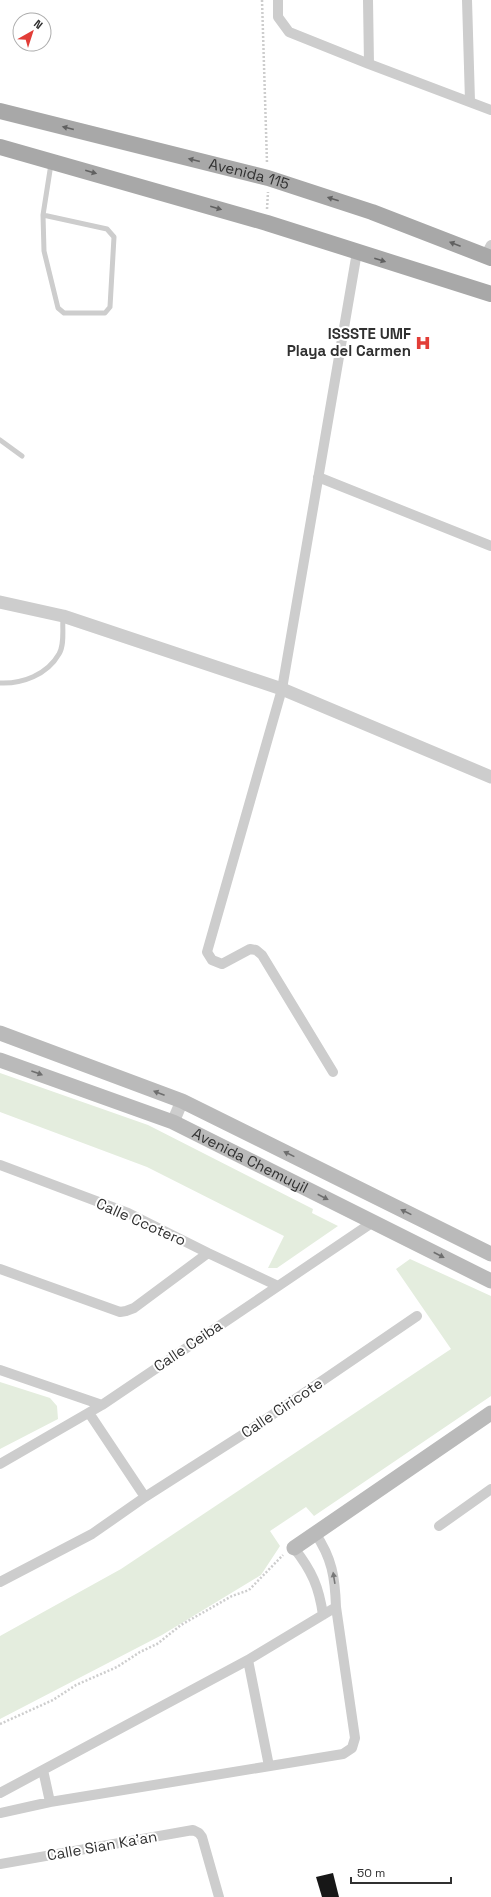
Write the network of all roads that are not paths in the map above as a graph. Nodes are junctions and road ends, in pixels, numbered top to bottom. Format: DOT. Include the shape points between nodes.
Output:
graph roads {
  1 [pos="278,0"];
  2 [pos="368,0"];
  3 [pos="467,0"];
  4 [pos="369,64"];
  5 [pos="470,101"];
  6 [pos="491,110"];
  7 [pos="0,111"];
  8 [pos="0,147"];
  9 [pos="19,151"];
  10 [pos="0,153"];
  11 [pos="52,161"];
  12 [pos="43,215"];
  13 [pos="357,252"];
  14 [pos="489,253"];
  15 [pos="491,294"];
  16 [pos="0,440"];
  17 [pos="22,456"];
  18 [pos="318,477"];
  19 [pos="491,546"];
  20 [pos="0,602"];
  21 [pos="62,616"];
  22 [pos="0,683"];
  23 [pos="282,689"];
  24 [pos="491,776"];
  25 [pos="0,1033"];
  26 [pos="0,1060"];
  27 [pos="333,1072"];
  28 [pos="182,1101"];
  29 [pos="173,1122"];
  30 [pos="0,1165"];
  31 [pos="372,1222"];
  32 [pos="208,1253"];
  33 [pos="491,1254"];
  34 [pos="0,1269"];
  35 [pos="491,1281"];
  36 [pos="278,1286"];
  37 [pos="417,1316"];
  38 [pos="0,1370"];
  39 [pos="102,1405"];
  40 [pos="89,1413"];
  41 [pos="491,1413"];
  42 [pos="0,1464"];
  43 [pos="491,1489"];
  44 [pos="145,1497"];
  45 [pos="439,1526"];
  46 [pos="315,1533"];
  47 [pos="294,1548"];
  48 [pos="0,1582"];
  49 [pos="336,1607"];
  50 [pos="323,1615"];
  51 [pos="248,1660"];
  52 [pos="269,1766"];
  53 [pos="43,1770"];
  54 [pos="0,1793"];
  55 [pos="50,1802"];
  56 [pos="0,1813"];
  57 [pos="0,1864"];
  58 [pos="219,1897"];
  1 -- 4 [label="street" via="278,17 289,32"];
  2 -- 4 [label="street"];
  3 -- 5 [label="street"];
  4 -- 5 [label="street"];
  5 -- 6 [label="street"];
  14 -- 7 [label="main road, Avenida 115, one-way" via="268,178"];
  8 -- 9 [label="main road"];
  9 -- 10 [label="main road"];
  9 -- 11 [label="main road"];
  11 -- 12 [label="lane"];
  11 -- 13 [label="main road, one-way" via="267,223"];
  12 -- 12 [label="lane" via="44,251 58,308 64,313 105,313 110,308 114,237 107,229"];
  13 -- 15 [label="main road, one-way"];
  13 -- 18 [label="street"];
  16 -- 17 [label="lane"];
  18 -- 19 [label="street"];
  18 -- 23 [label="street"];
  20 -- 21 [label="street"];
  21 -- 22 [label="lane" via="59,654 47,669 15,684"];
  21 -- 23 [label="street"];
  23 -- 24 [label="street"];
  23 -- 27 [label="street" via="207,952 212,960 222,964 250,949 256,950"];
  28 -- 25 [label="main road, Avenida Chemuyil, one-way"];
  26 -- 29 [label="main road, Avenida Chemuyil, one-way"];
  28 -- 29 [label="street"];
  33 -- 28 [label="main road, Avenida Chemuyil, one-way"];
  29 -- 31 [label="main road, Avenida Chemuyil, one-way"];
  30 -- 32 [label="street, Calle Ccotero" via="128,1213"];
  31 -- 35 [label="main road, Avenida Chemuyil, one-way"];
  31 -- 36 [label="street, Calle Ceiba"];
  32 -- 34 [label="street" via="134,1308 120,1312"];
  32 -- 36 [label="street, Calle Ccotero"];
  36 -- 39 [label="street, Calle Ceiba"];
  37 -- 44 [label="street, Calle Ciricote" via="250,1430"];
  38 -- 39 [label="street"];
  39 -- 40 [label="street, Calle Ceiba"];
  40 -- 42 [label="street, Calle Ceiba"];
  40 -- 44 [label="street"];
  41 -- 46 [label="main road"];
  43 -- 45 [label="street"];
  44 -- 48 [label="street, Calle Ciricote" via="92,1534"];
  46 -- 47 [label="main road"];
  49 -- 46 [label="street, one-way" via="327,1550"];
  47 -- 50 [label="street" via="308,1566 315,1581"];
  49 -- 50 [label="street"];
  49 -- 52 [label="street" via="355,1738 352,1748 343,1754"];
  50 -- 51 [label="street"];
  51 -- 52 [label="street"];
  51 -- 53 [label="street"];
  52 -- 55 [label="street"];
  53 -- 54 [label="street"];
  53 -- 55 [label="street"];
  55 -- 56 [label="street"];
  57 -- 58 [label="street, Calle Sian Ka'an" via="193,1830 202,1837"];
}
